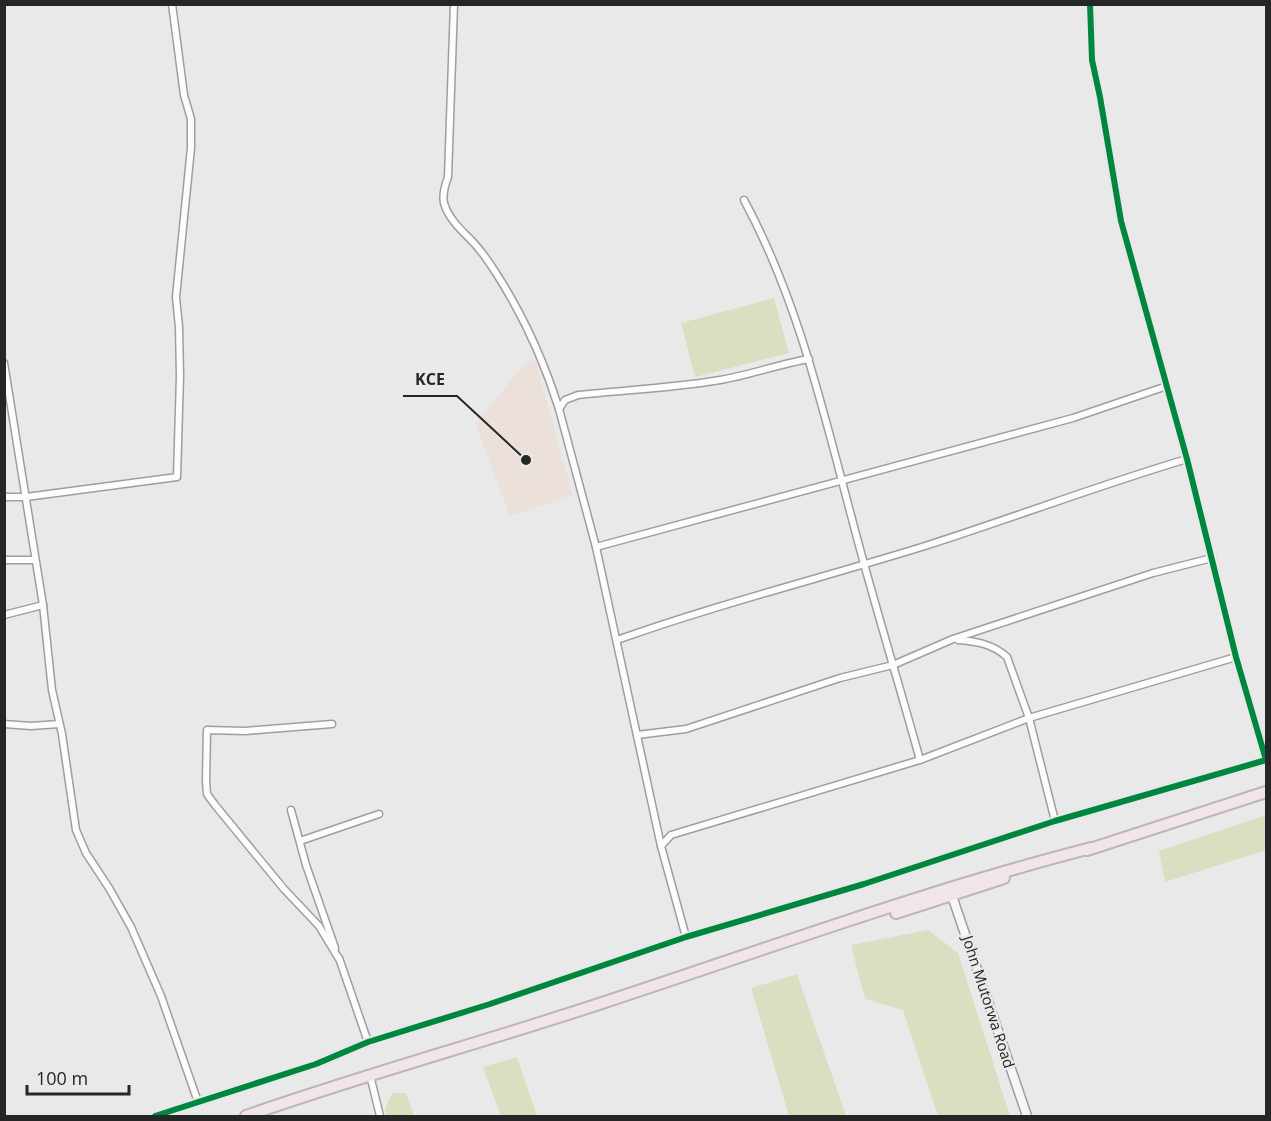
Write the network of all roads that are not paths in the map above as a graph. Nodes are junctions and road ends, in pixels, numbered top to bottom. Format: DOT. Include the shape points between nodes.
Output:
graph roads {
  1 [pos="172,4"];
  2 [pos="454,4"];
  3 [pos="1090,4"];
  4 [pos="744,200"];
  5 [pos="809,359"];
  6 [pos="4,363"];
  7 [pos="1167,386"];
  8 [pos="559,410"];
  9 [pos="1187,459"];
  10 [pos="842,480"];
  11 [pos="26,496"];
  12 [pos="4,497"];
  13 [pos="596,547"];
  14 [pos="1212,558"];
  15 [pos="4,560"];
  16 [pos="35,560"];
  17 [pos="864,565"];
  18 [pos="43,605"];
  19 [pos="4,615"];
  20 [pos="953,639"];
  21 [pos="617,640"];
  22 [pos="1236,657"];
  23 [pos="893,664"];
  24 [pos="1029,718"];
  25 [pos="4,724"];
  26 [pos="59,724"];
  27 [pos="332,724"];
  28 [pos="637,735"];
  29 [pos="920,760"];
  30 [pos="1266,792"];
  31 [pos="291,810"];
  32 [pos="379,814"];
  33 [pos="1055,821"];
  34 [pos="300,841"];
  35 [pos="661,846"];
  36 [pos="951,891"];
  37 [pos="686,937"];
  38 [pos="339,959"];
  39 [pos="368,1042"];
  40 [pos="370,1075"];
  41 [pos="198,1102"];
  42 [pos="155,1116"];
  43 [pos="246,1116"];
  44 [pos="380,1116"];
  45 [pos="1027,1116"];
  1 -- 11 [label="street" via="191,119 176,297 180,376 177,477"];
  2 -- 8 [label="street" via="444,203 496,273 532,336"];
  3 -- 7 [label="street" via="1092,60 1121,222"];
  4 -- 5 [label="street" via="786,291"];
  5 -- 8 [label="street" via="719,380 578,395 565,400"];
  5 -- 10 [label="street"];
  6 -- 11 [label="street"];
  7 -- 9 [label="street"];
  7 -- 10 [label="street" via="1073,418"];
  8 -- 13 [label="street"];
  9 -- 14 [label="street"];
  9 -- 17 [label="street"];
  10 -- 13 [label="street"];
  10 -- 17 [label="street"];
  11 -- 12 [label="street"];
  11 -- 16 [label="street"];
  13 -- 21 [label="street"];
  14 -- 20 [label="street" via="1153,573"];
  14 -- 22 [label="street"];
  15 -- 16 [label="street"];
  16 -- 18 [label="street"];
  17 -- 21 [label="street"];
  17 -- 23 [label="street"];
  18 -- 19 [label="street"];
  18 -- 26 [label="street"];
  20 -- 23 [label="street"];
  20 -- 24 [label="street" via="975,641 1006,657"];
  21 -- 28 [label="street"];
  22 -- 24 [label="street"];
  22 -- 33 [label="street" via="1266,760"];
  23 -- 28 [label="street" via="686,729"];
  23 -- 29 [label="street"];
  24 -- 29 [label="street"];
  24 -- 33 [label="street"];
  25 -- 26 [label="street"];
  26 -- 41 [label="street" via="76,830 131,927 161,996"];
  27 -- 38 [label="street" via="207,730 206,781 207,794 215,805 319,926"];
  28 -- 35 [label="street"];
  29 -- 35 [label="street" via="671,835"];
  30 -- 36 [label="highway"];
  31 -- 34 [label="street"];
  32 -- 34 [label="street"];
  33 -- 37 [label="street"];
  34 -- 38 [label="street"];
  35 -- 37 [label="street"];
  36 -- 40 [label="highway"];
  36 -- 45 [label="street, John Mutorwa Road"];
  37 -- 39 [label="street"];
  38 -- 39 [label="street"];
  39 -- 41 [label="street" via="316,1064"];
  40 -- 43 [label="highway"];
  40 -- 44 [label="street"];
  41 -- 42 [label="street"];
}
